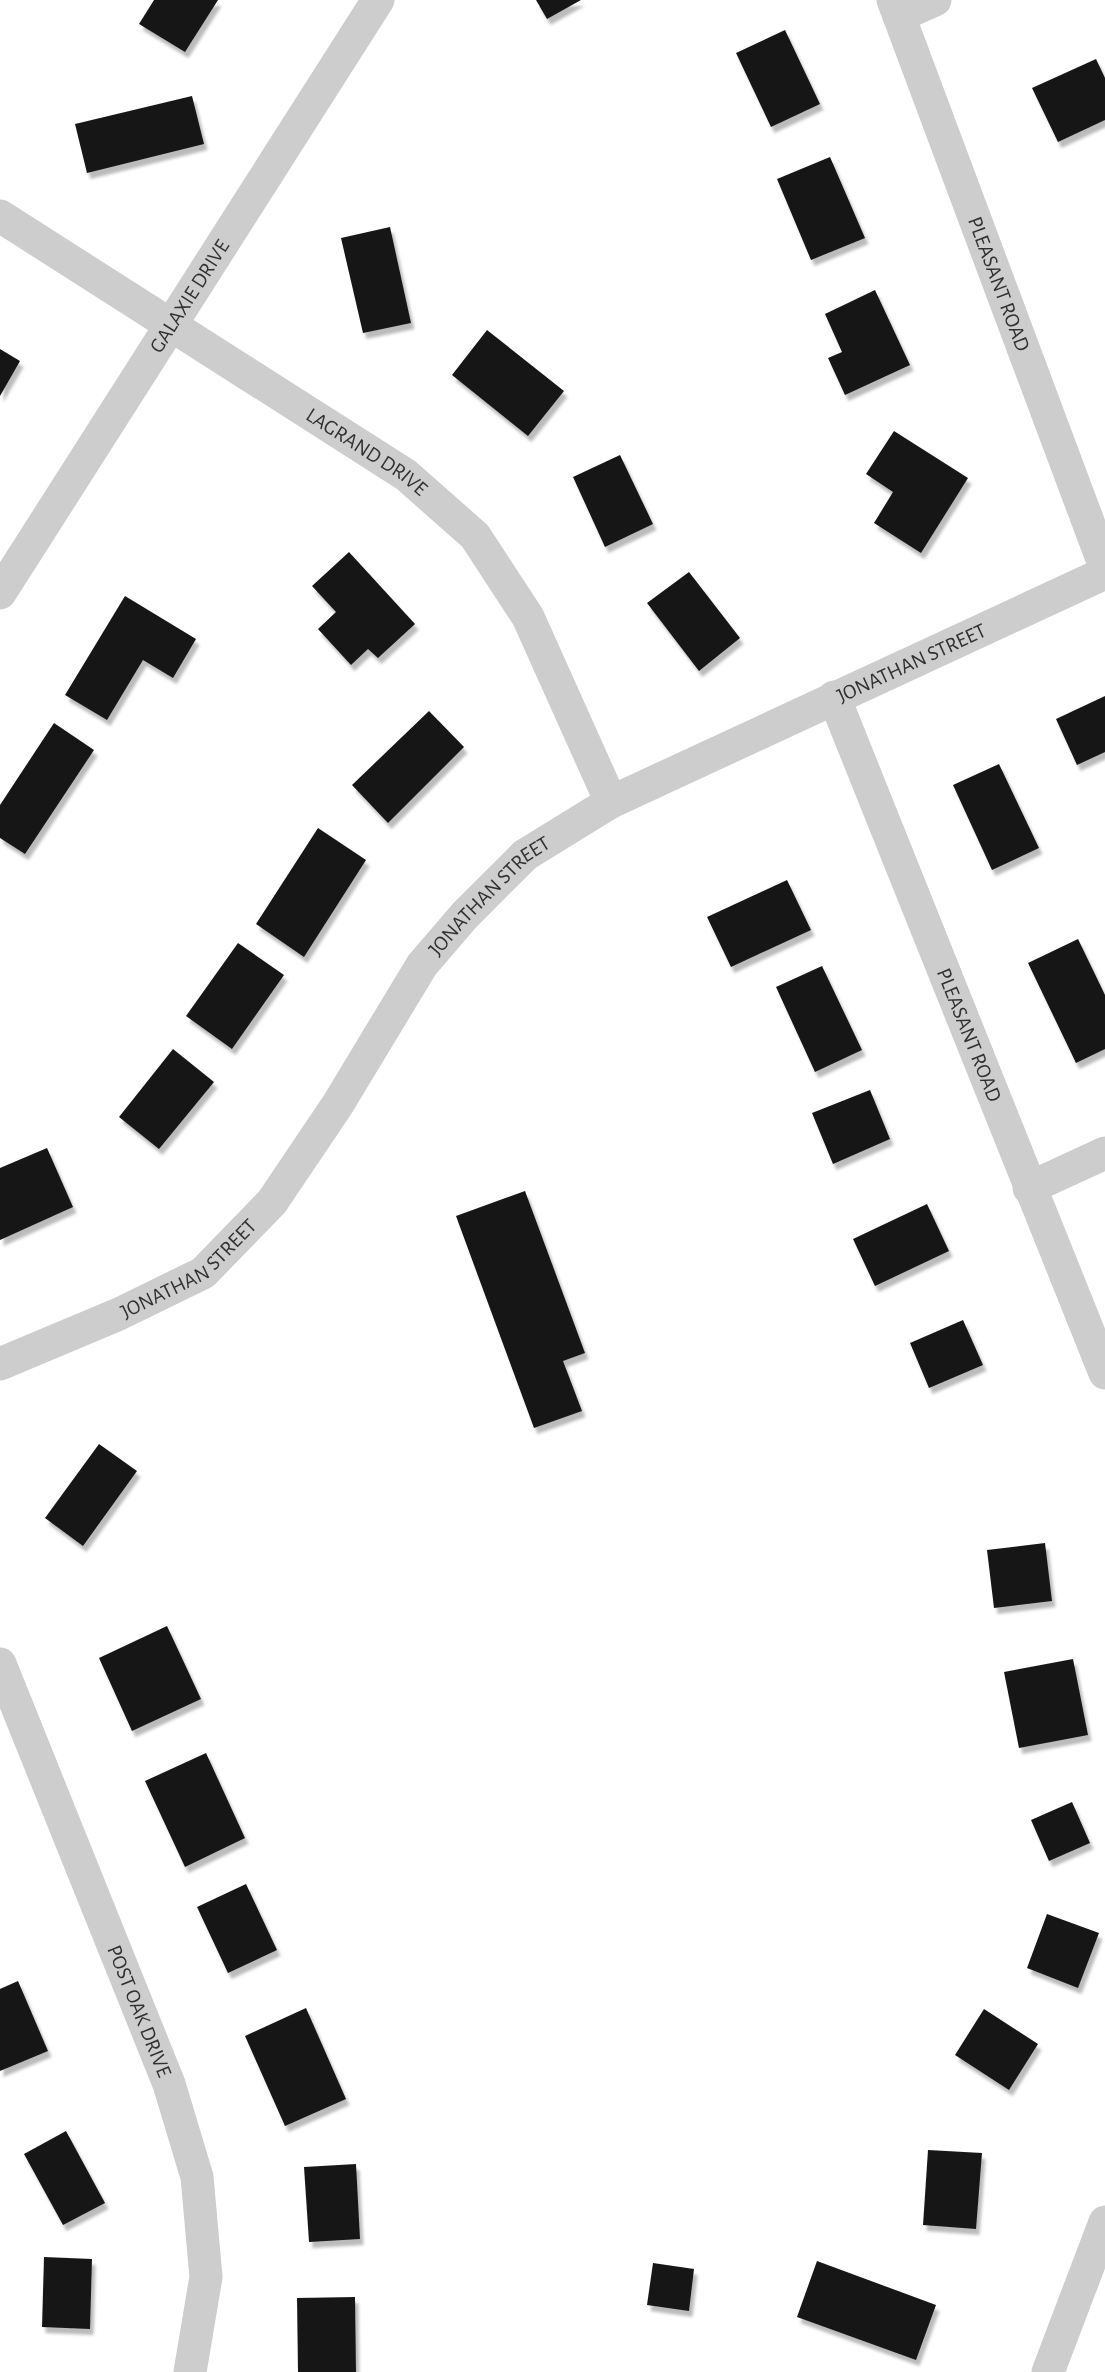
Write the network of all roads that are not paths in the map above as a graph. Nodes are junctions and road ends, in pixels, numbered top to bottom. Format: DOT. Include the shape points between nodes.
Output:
graph roads {
  1 [pos="378,0"];
  2 [pos="935,0"];
  3 [pos="896,8"];
  4 [pos="0,216"];
  5 [pos="171,325"];
  6 [pos="1105,567"];
  7 [pos="1105,573"];
  8 [pos="0,592"];
  9 [pos="834,696"];
  10 [pos="611,802"];
  11 [pos="1105,1153"];
  12 [pos="1029,1188"];
  13 [pos="0,1364"];
  14 [pos="1105,1374"];
  15 [pos="0,1664"];
  16 [pos="1105,2222"];
  17 [pos="190,2372"];
  18 [pos="1048,2372"];
  1 -- 5 [label="street, GALAXIE DRIVE"];
  2 -- 3 [label="street"];
  3 -- 6 [label="street, PLEASANT ROAD"];
  4 -- 5 [label="street, LAGRAND DRIVE"];
  5 -- 8 [label="street, GALAXIE DRIVE"];
  5 -- 10 [label="street, LAGRAND DRIVE" via="406,476 475,536 528,617"];
  7 -- 9 [label="street, JONATHAN STREET"];
  9 -- 10 [label="street, JONATHAN STREET"];
  9 -- 12 [label="street, PLEASANT ROAD"];
  10 -- 13 [label="street, JONATHAN STREET" via="525,855 465,915 422,965 338,1104 272,1202 203,1273 119,1314"];
  11 -- 12 [label="street"];
  12 -- 14 [label="street, PLEASANT ROAD"];
  15 -- 17 [label="street, POST OAK DRIVE" via="169,2084 197,2177 207,2277"];
  16 -- 18 [label="street"];
}
